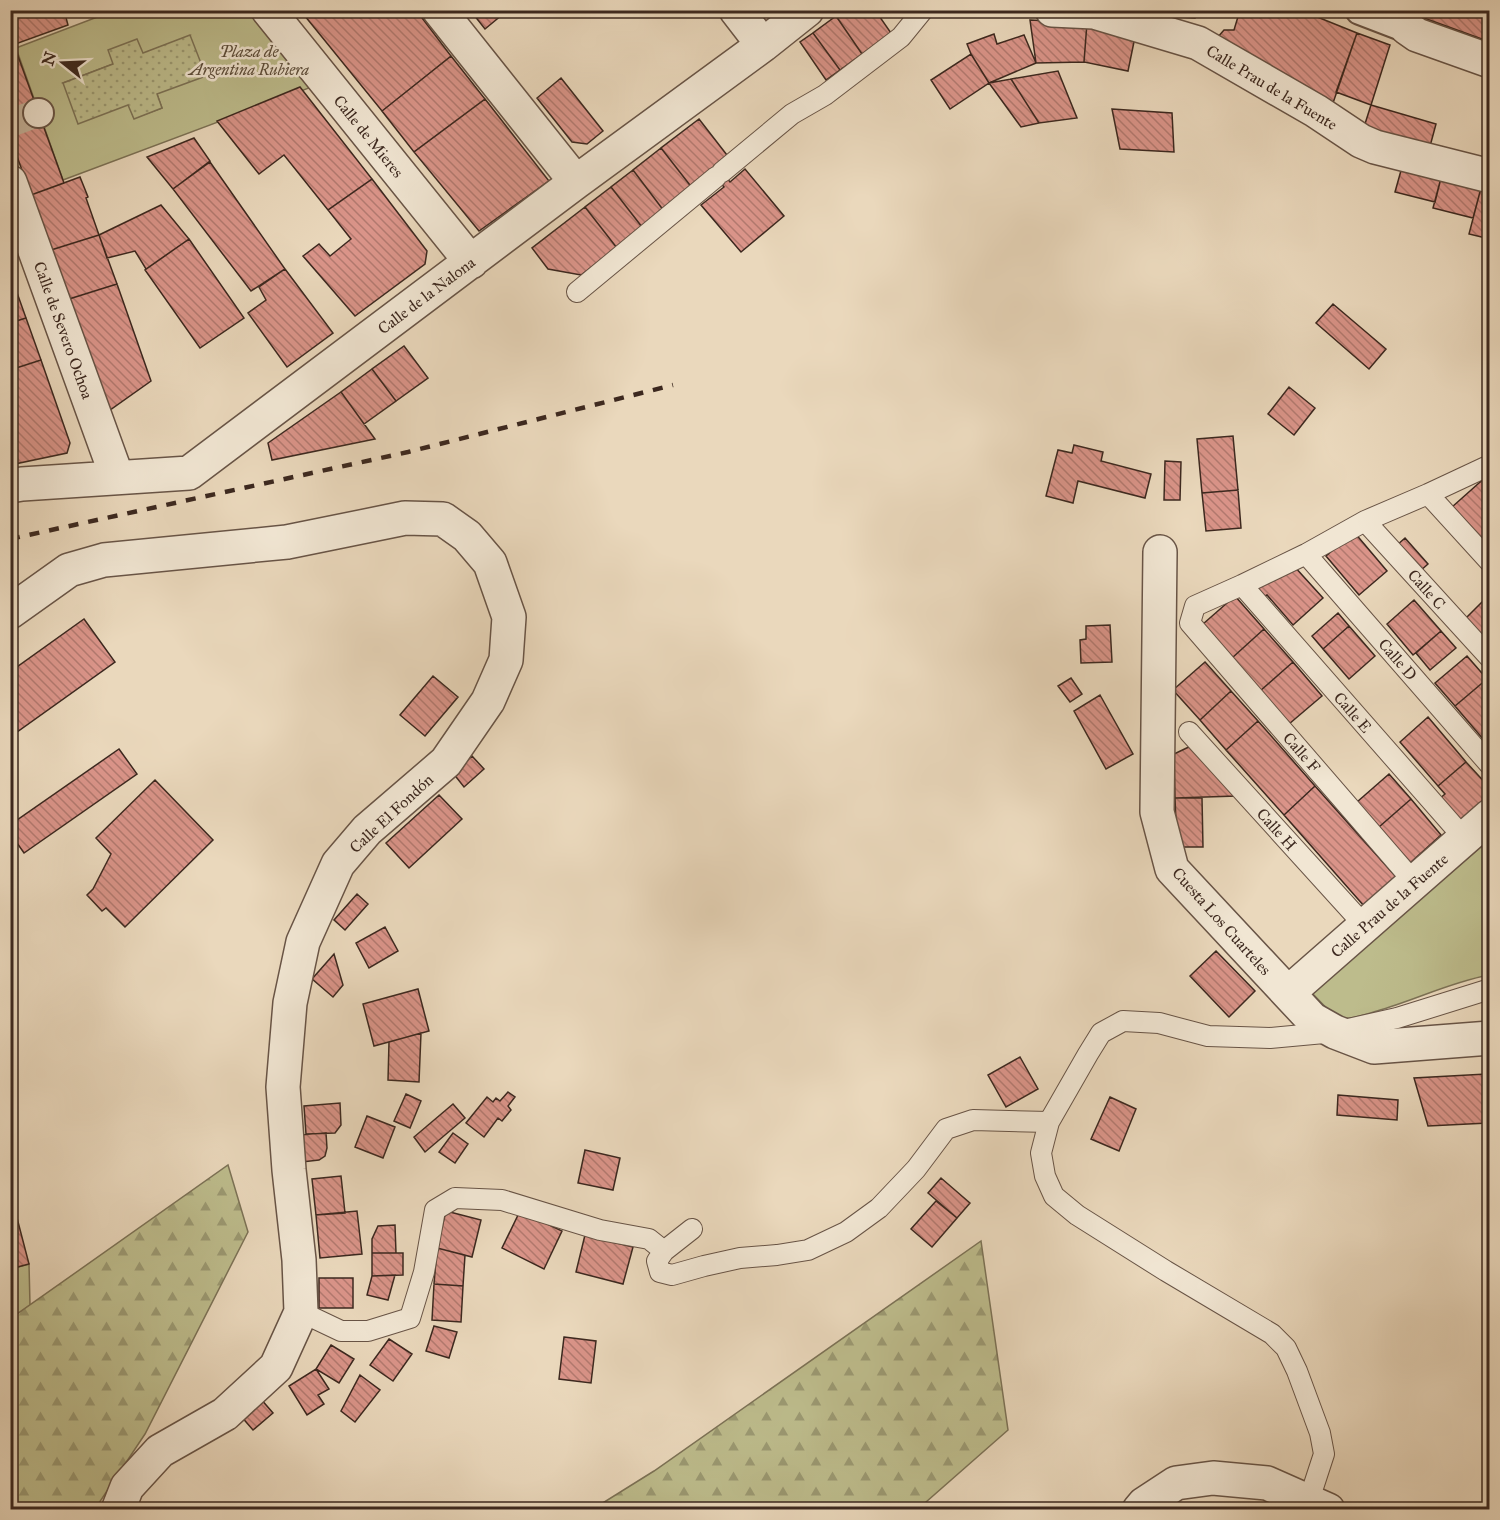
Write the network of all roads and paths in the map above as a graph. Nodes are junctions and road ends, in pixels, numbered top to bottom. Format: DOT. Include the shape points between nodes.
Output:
graph roads {
  1 [pos="268,10"];
  2 [pos="439,10"];
  3 [pos="736,10"];
  4 [pos="807,10"];
  5 [pos="923,10"];
  6 [pos="1052,10"];
  7 [pos="1360,10"];
  8 [pos="1402,19"];
  9 [pos="763,45"];
  10 [pos="1490,61"];
  11 [pos="1490,176"];
  12 [pos="10,182"];
  13 [pos="576,182"];
  14 [pos="471,262"];
  15 [pos="578,292"];
  16 [pos="1490,465"];
  17 [pos="117,477"];
  18 [pos="10,486"];
  19 [pos="1428,494"];
  20 [pos="1365,521"];
  21 [pos="1160,552"];
  22 [pos="1306,554"];
  23 [pos="1490,562"];
  24 [pos="1242,585"];
  25 [pos="10,612"];
  26 [pos="1490,658"];
  27 [pos="1189,732"];
  28 [pos="1490,765"];
  29 [pos="1490,816"];
  30 [pos="1464,838"];
  31 [pos="1414,882"];
  32 [pos="1365,926"];
  33 [pos="1490,989"];
  34 [pos="1288,993"];
  35 [pos="1335,1032"];
  36 [pos="1490,1038"];
  37 [pos="1049,1122"];
  38 [pos="692,1229"];
  39 [pos="664,1251"];
  40 [pos="301,1312"];
  41 [pos="1319,1505"];
  42 [pos="118,1509"];
  43 [pos="1139,1509"];
  1 -- 14 [label="street, Calle de Mieres"];
  2 -- 13 [label="street"];
  3 -- 9 [label="street"];
  4 -- 9 [label="street, Calle de la Nalona"];
  5 -- 15 [label="lane" via="901,37 825,95 792,114"];
  6 -- 11 [label="street, Calle Prau de la Fuente" via="1094,12 1198,43 1361,141"];
  7 -- 8 [label="street"];
  8 -- 10 [label="street" via="1417,35"];
  9 -- 13 [label="street, Calle de la Nalona"];
  12 -- 17 [label="street, Calle de Severo Ochoa"];
  13 -- 14 [label="street, Calle de la Nalona"];
  14 -- 17 [label="street, Calle de la Nalona" via="189,473"];
  16 -- 19 [label="lane"];
  17 -- 18 [label="street, Calle de la Nalona"];
  19 -- 20 [label="lane"];
  19 -- 23 [label="lane"];
  20 -- 22 [label="lane"];
  20 -- 26 [label="lane, Calle C"];
  21 -- 34 [label="street, Cuesta Los Cuarteles" via="1157,812 1172,868"];
  22 -- 24 [label="lane"];
  22 -- 28 [label="lane, Calle D"];
  24 -- 30 [label="lane, Calle E"];
  24 -- 31 [label="lane, Calle F" via="1195,606 1190,622"];
  25 -- 40 [label="street, Calle El Fondón" via="69,570 104,560 287,542 405,518 443,519 467,536 490,563 509,617 506,660 488,701 446,762 367,830 338,864 303,942 290,1003 283,1087"];
  27 -- 32 [label="lane, Calle H"];
  29 -- 30 [label="street, Calle Prau de la Fuente"];
  30 -- 31 [label="street, Calle Prau de la Fuente"];
  31 -- 32 [label="street, Calle Prau de la Fuente"];
  32 -- 34 [label="street, Calle Prau de la Fuente"];
  33 -- 35 [label="lane" via="1397,1018"];
  34 -- 35 [label="street, Cuesta Los Cuarteles" via="1312,1019"];
  35 -- 36 [label="street, Cuesta Los Cuarteles" via="1374,1047"];
  35 -- 37 [label="lane" via="1270,1038 1208,1036 1159,1023 1123,1021 1101,1034"];
  37 -- 39 [label="lane" via="973,1120 945,1129 916,1169 879,1208 846,1232 808,1250 741,1258 672,1275 660,1272 657,1261"];
  37 -- 41 [label="lane" via="1041,1154 1054,1196 1097,1228 1272,1334 1286,1348 1320,1433 1324,1454"];
  38 -- 39 [label="lane"];
  39 -- 40 [label="lane" via="649,1239 600,1230 502,1200 454,1198 435,1210 424,1272 410,1318 368,1331 341,1331"];
  40 -- 42 [label="street, Calle El Fondón" via="276,1367 225,1414 160,1451 127,1487"];
  41 -- 43 [label="street" via="1267,1483 1213,1478 1176,1483"];
}
